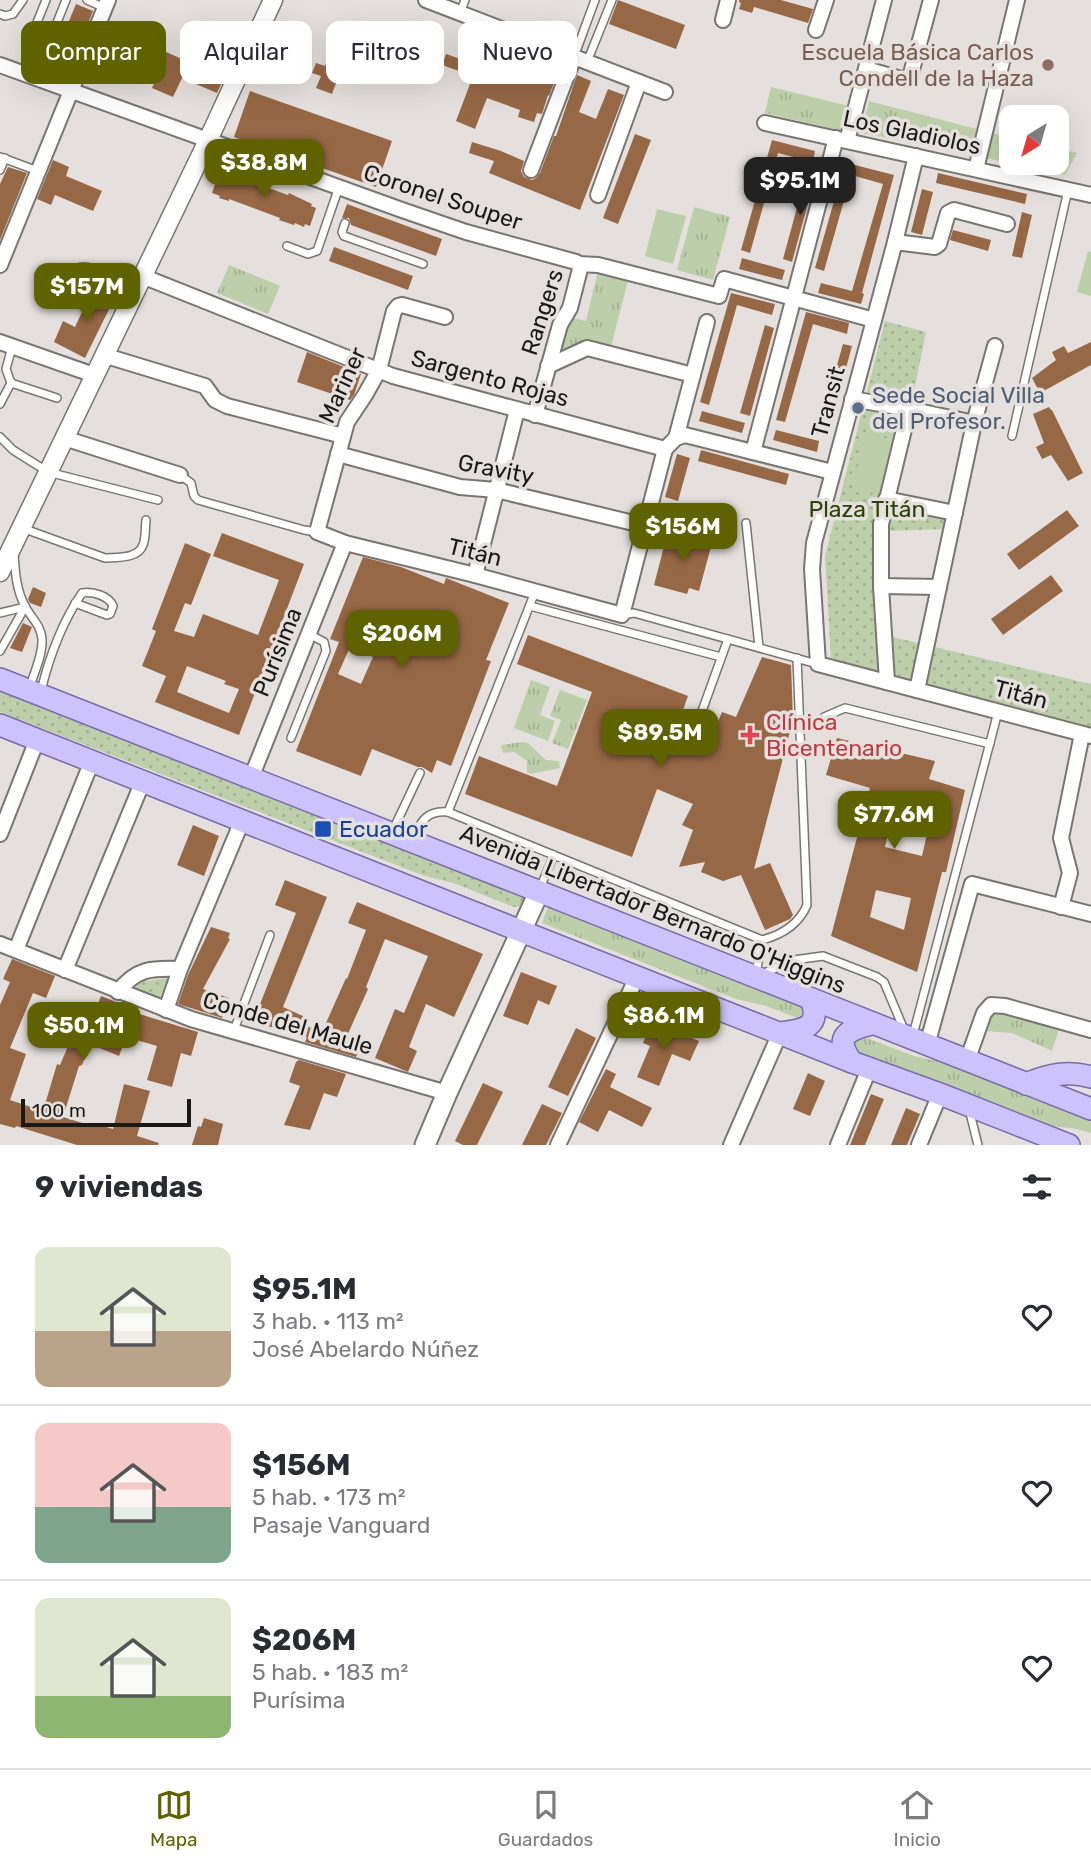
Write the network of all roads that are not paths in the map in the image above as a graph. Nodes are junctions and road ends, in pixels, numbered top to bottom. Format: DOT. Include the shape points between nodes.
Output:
graph roads {
  1 [pos="23,0"];
  2 [pos="46,0"];
  3 [pos="65,0"];
  4 [pos="87,0"];
  5 [pos="274,0"];
  6 [pos="426,0"];
  7 [pos="594,0"];
  8 [pos="612,0"];
  9 [pos="728,0"];
  10 [pos="826,0"];
  11 [pos="884,0"];
  12 [pos="931,0"];
  13 [pos="1017,0"];
  14 [pos="106,4"];
  15 [pos="462,6"];
  16 [pos="0,14"];
  17 [pos="723,20"];
  18 [pos="816,30"];
  19 [pos="580,59"];
  20 [pos="0,65"];
  21 [pos="866,69"];
  22 [pos="639,82"];
  23 [pos="71,91"];
  24 [pos="665,92"];
  25 [pos="765,122"];
  26 [pos="841,139"];
  27 [pos="208,140"];
  28 [pos="916,156"];
  29 [pos="3,157"];
  30 [pos="976,169"];
  31 [pos="0,170"];
  32 [pos="531,170"];
  33 [pos="38,171"];
  34 [pos="339,187"];
  35 [pos="1068,190"];
  36 [pos="598,195"];
  37 [pos="1091,195"];
  38 [pos="345,223"];
  39 [pos="1007,224"];
  40 [pos="895,242"];
  41 [pos="287,246"];
  42 [pos="423,264"];
  43 [pos="579,264"];
  44 [pos="0,265"];
  45 [pos="98,271"];
  46 [pos="138,284"];
  47 [pos="793,298"];
  48 [pos="445,317"];
  49 [pos="874,320"];
  50 [pos="707,322"];
  51 [pos="6,344"];
  52 [pos="995,345"];
  53 [pos="103,355"];
  54 [pos="548,366"];
  55 [pos="379,370"];
  56 [pos="94,375"];
  57 [pos="693,375"];
  58 [pos="11,383"];
  59 [pos="57,398"];
  60 [pos="852,399"];
  61 [pos="0,404"];
  62 [pos="909,409"];
  63 [pos="517,410"];
  64 [pos="535,415"];
  65 [pos="974,423"];
  66 [pos="343,436"];
  67 [pos="1012,436"];
  68 [pos="0,437"];
  69 [pos="64,438"];
  70 [pos="671,444"];
  71 [pos="753,452"];
  72 [pos="338,454"];
  73 [pos="48,472"];
  74 [pos="832,472"];
  75 [pos="180,475"];
  76 [pos="496,490"];
  77 [pos="886,499"];
  78 [pos="158,500"];
  79 [pos="955,513"];
  80 [pos="146,520"];
  81 [pos="746,523"];
  82 [pos="646,526"];
  83 [pos="21,528"];
  84 [pos="317,532"];
  85 [pos="345,543"];
  86 [pos="13,545"];
  87 [pos="0,572"];
  88 [pos="475,575"];
  89 [pos="881,586"];
  90 [pos="939,587"];
  91 [pos="535,591"];
  92 [pos="75,603"];
  93 [pos="530,606"];
  94 [pos="25,607"];
  95 [pos="0,612"];
  96 [pos="622,615"];
  97 [pos="309,634"];
  98 [pos="728,639"];
  99 [pos="759,647"];
  100 [pos="0,651"];
  101 [pos="721,657"];
  102 [pos="797,658"];
  103 [pos="818,664"];
  104 [pos="0,679"];
  105 [pos="887,682"];
  106 [pos="917,690"];
  107 [pos="35,693"];
  108 [pos="702,711"];
  109 [pos="998,712"];
  110 [pos="824,717"];
  111 [pos="0,725"];
  112 [pos="1086,735"];
  113 [pos="291,738"];
  114 [pos="37,740"];
  115 [pos="990,744"];
  116 [pos="92,761"];
  117 [pos="420,774"];
  118 [pos="251,778"];
  119 [pos="143,781"];
  120 [pos="448,812"];
  121 [pos="242,821"];
  122 [pos="0,834"];
  123 [pos="401,838"];
  124 [pos="554,855"];
  125 [pos="539,892"];
  126 [pos="1061,906"];
  127 [pos="1091,914"];
  128 [pos="522,931"];
  129 [pos="270,935"];
  130 [pos="762,940"];
  131 [pos="0,944"];
  132 [pos="16,950"];
  133 [pos="180,969"];
  134 [pos="65,970"];
  135 [pos="637,977"];
  136 [pos="755,977"];
  137 [pos="118,992"];
  138 [pos="811,999"];
  139 [pos="166,1010"];
  140 [pos="872,1024"];
  141 [pos="234,1030"];
  142 [pos="1091,1030"];
  143 [pos="780,1033"];
  144 [pos="915,1040"];
  145 [pos="967,1060"];
  146 [pos="861,1065"];
  147 [pos="1091,1077"];
  148 [pos="1026,1084"];
  149 [pos="447,1093"];
  150 [pos="940,1094"];
  151 [pos="968,1105"];
  152 [pos="1091,1109"];
  153 [pos="425,1145"];
  154 [pos="558,1145"];
  155 [pos="731,1145"];
  156 [pos="838,1145"];
  157 [pos="919,1145"];
  158 [pos="978,1145"];
  159 [pos="1069,1145"];
  1 -- 16 [label="lane" via="13,14"];
  2 -- 3 [label="lane" via="34,30 48,37"];
  4 -- 14 [label="lane"];
  5 -- 27 [label="street"];
  6 -- 15 [label="street"];
  7 -- 19 [label="lane"];
  8 -- 19 [label="lane"];
  9 -- 17 [label="street"];
  10 -- 18 [label="street"];
  11 -- 21 [label="street"];
  12 -- 21 [label="street" via="910,77 901,79"];
  13 -- 30 [label="street"];
  14 -- 23 [label="street"];
  15 -- 19 [label="street"];
  19 -- 22 [label="street"];
  19 -- 32 [label="street"];
  20 -- 23 [label="street, Coronel Souper"];
  21 -- 26 [label="street"];
  22 -- 24 [label="street"];
  22 -- 36 [label="street"];
  23 -- 27 [label="street, Coronel Souper"];
  23 -- 33 [label="street"];
  25 -- 26 [label="street, Los Gladiolos"];
  26 -- 28 [label="street, Los Gladiolos"];
  26 -- 47 [label="street"];
  27 -- 34 [label="street, Coronel Souper"];
  27 -- 46 [label="street"];
  28 -- 30 [label="street, Los Gladiolos"];
  28 -- 40 [label="street, Transit"];
  29 -- 31 [label="lane"];
  29 -- 33 [label="lane"];
  30 -- 35 [label="street, Los Gladiolos"];
  33 -- 44 [label="street"];
  34 -- 41 [label="lane" via="317,251 308,254"];
  34 -- 43 [label="street, Coronel Souper" via="466,232"];
  35 -- 37 [label="street, Los Gladiolos"];
  35 -- 67 [label="lane"];
  38 -- 42 [label="lane" via="344,236"];
  39 -- 40 [label="street" via="954,210 948,212 935,247"];
  40 -- 49 [label="street, Transit"];
  43 -- 47 [label="street, Coronel Souper" via="719,296 724,279"];
  43 -- 54 [label="street, Rangers" via="570,308"];
  45 -- 45 [label="lane" via="78,268 66,297 69,302 81,304"];
  45 -- 46 [label="lane"];
  46 -- 53 [label="street"];
  46 -- 55 [label="street, Sargento Rojas"];
  47 -- 49 [label="street"];
  47 -- 71 [label="street"];
  48 -- 55 [label="street, Mariner" via="398,306"];
  49 -- 60 [label="street, Transit"];
  50 -- 57 [label="street"];
  51 -- 56 [label="street"];
  51 -- 58 [label="lane"];
  52 -- 65 [label="street"];
  53 -- 56 [label="street"];
  53 -- 66 [label="street" via="205,386 215,400 227,406"];
  54 -- 57 [label="street" via="587,348"];
  54 -- 64 [label="street, Rangers"];
  55 -- 63 [label="street, Sargento Rojas"];
  55 -- 66 [label="street, Mariner"];
  56 -- 69 [label="street"];
  57 -- 70 [label="street"];
  58 -- 59 [label="lane"];
  58 -- 61 [label="lane"];
  60 -- 62 [label="street"];
  60 -- 74 [label="street, Transit"];
  62 -- 65 [label="street"];
  62 -- 77 [label="street"];
  63 -- 64 [label="street, Sargento Rojas"];
  63 -- 76 [label="street"];
  64 -- 70 [label="street, Sargento Rojas"];
  65 -- 79 [label="street"];
  66 -- 72 [label="street, Mariner"];
  68 -- 73 [label="lane"];
  69 -- 73 [label="street"];
  69 -- 75 [label="street"];
  70 -- 71 [label="street, Sargento Rojas" via="685,435"];
  70 -- 82 [label="street"];
  71 -- 74 [label="street, Sargento Rojas"];
  72 -- 76 [label="street, Gravity" via="460,487"];
  72 -- 84 [label="street, Mariner"];
  73 -- 78 [label="lane"];
  73 -- 83 [label="street"];
  74 -- 103 [label="street, Transit" via="812,560"];
  75 -- 84 [label="lane" via="191,483 198,500"];
  76 -- 82 [label="street, Gravity"];
  76 -- 88 [label="street"];
  77 -- 79 [label="street"];
  77 -- 89 [label="street" via="881,524"];
  79 -- 90 [label="street"];
  80 -- 83 [label="lane" via="144,544 127,557 105,558"];
  81 -- 99 [label="lane"];
  82 -- 96 [label="street"];
  83 -- 86 [label="street"];
  84 -- 85 [label="street, Titán"];
  85 -- 88 [label="street, Titán"];
  85 -- 97 [label="street, Purísima"];
  86 -- 87 [label="street"];
  86 -- 94 [label="lane"];
  88 -- 91 [label="street, Titán"];
  89 -- 90 [label="street"];
  89 -- 105 [label="street"];
  90 -- 106 [label="street"];
  91 -- 93 [label="lane"];
  91 -- 96 [label="street, Titán"];
  92 -- 92 [label="lane" via="88,592 110,600 113,606 107,615"];
  92 -- 107 [label="lane"];
  93 -- 101 [label="lane"];
  93 -- 120 [label="lane"];
  94 -- 95 [label="lane"];
  94 -- 100 [label="lane"];
  94 -- 107 [label="lane" via="42,637"];
  96 -- 98 [label="lane" via="635,614"];
  97 -- 113 [label="lane" via="324,642 326,650"];
  97 -- 118 [label="street, Purísima"];
  98 -- 99 [label="lane"];
  98 -- 101 [label="lane"];
  99 -- 102 [label="lane"];
  101 -- 108 [label="lane"];
  102 -- 103 [label="lane"];
  102 -- 130 [label="lane" via="807,905 792,925"];
  103 -- 105 [label="street, Titán"];
  104 -- 107 [label="main road, Avenida Libertador Bernardo O'Higgins"];
  105 -- 106 [label="street, Titán"];
  106 -- 109 [label="street, Titán"];
  107 -- 118 [label="main road, Avenida Libertador Bernardo O'Higgins"];
  109 -- 112 [label="street, Titán"];
  109 -- 115 [label="lane"];
  110 -- 115 [label="lane" via="845,708"];
  111 -- 114 [label="main road"];
  112 -- 126 [label="street" via="1061,838 1070,873"];
  114 -- 116 [label="main road"];
  114 -- 122 [label="street"];
  115 -- 144 [label="lane"];
  116 -- 119 [label="main road"];
  116 -- 132 [label="street"];
  117 -- 123 [label="lane"];
  118 -- 123 [label="main road, Avenida Libertador Bernardo O'Higgins"];
  119 -- 121 [label="main road"];
  119 -- 134 [label="street"];
  120 -- 123 [label="lane" via="436,811"];
  120 -- 124 [label="lane"];
  121 -- 128 [label="main road"];
  121 -- 133 [label="street"];
  123 -- 125 [label="main road, Avenida Libertador Bernardo O'Higgins"];
  124 -- 125 [label="lane"];
  124 -- 130 [label="lane"];
  125 -- 128 [label="main road"];
  125 -- 136 [label="main road, Avenida Libertador Bernardo O'Higgins"];
  126 -- 127 [label="street"];
  126 -- 144 [label="street" via="972,884"];
  128 -- 135 [label="main road"];
  128 -- 149 [label="main road"];
  129 -- 141 [label="lane"];
  130 -- 136 [label="lane"];
  131 -- 132 [label="street, Conde del Maule"];
  132 -- 134 [label="street, Conde del Maule"];
  133 -- 137 [label="street, Conde del Maule" via="139,973"];
  133 -- 139 [label="street"];
  134 -- 137 [label="street, Conde del Maule"];
  135 -- 143 [label="main road"];
  135 -- 154 [label="street"];
  136 -- 138 [label="main road, Avenida Libertador Bernardo O'Higgins"];
  136 -- 144 [label="lane" via="794,960 823,957 877,977"];
  137 -- 139 [label="street, Conde del Maule"];
  138 -- 140 [label="main road, Avenida Libertador Bernardo O'Higgins"];
  138 -- 143 [label="main road" via="811,1023 804,1029"];
  139 -- 141 [label="street, Conde del Maule"];
  140 -- 144 [label="main road, Avenida Libertador Bernardo O'Higgins"];
  140 -- 146 [label="main road" via="854,1029 843,1040 844,1050"];
  141 -- 149 [label="street, Conde del Maule"];
  142 -- 145 [label="street" via="991,1005"];
  143 -- 146 [label="main road"];
  143 -- 155 [label="street"];
  144 -- 145 [label="main road, Avenida Libertador Bernardo O'Higgins"];
  145 -- 148 [label="main road, Avenida Libertador Bernardo O'Higgins"];
  146 -- 150 [label="main road"];
  146 -- 156 [label="street"];
  147 -- 148 [label="main road" via="1054,1074"];
  148 -- 152 [label="main road, Avenida Libertador Bernardo O'Higgins"];
  149 -- 153 [label="main road"];
  150 -- 151 [label="main road"];
  150 -- 157 [label="street"];
  151 -- 158 [label="lane"];
  151 -- 159 [label="main road"];
}
